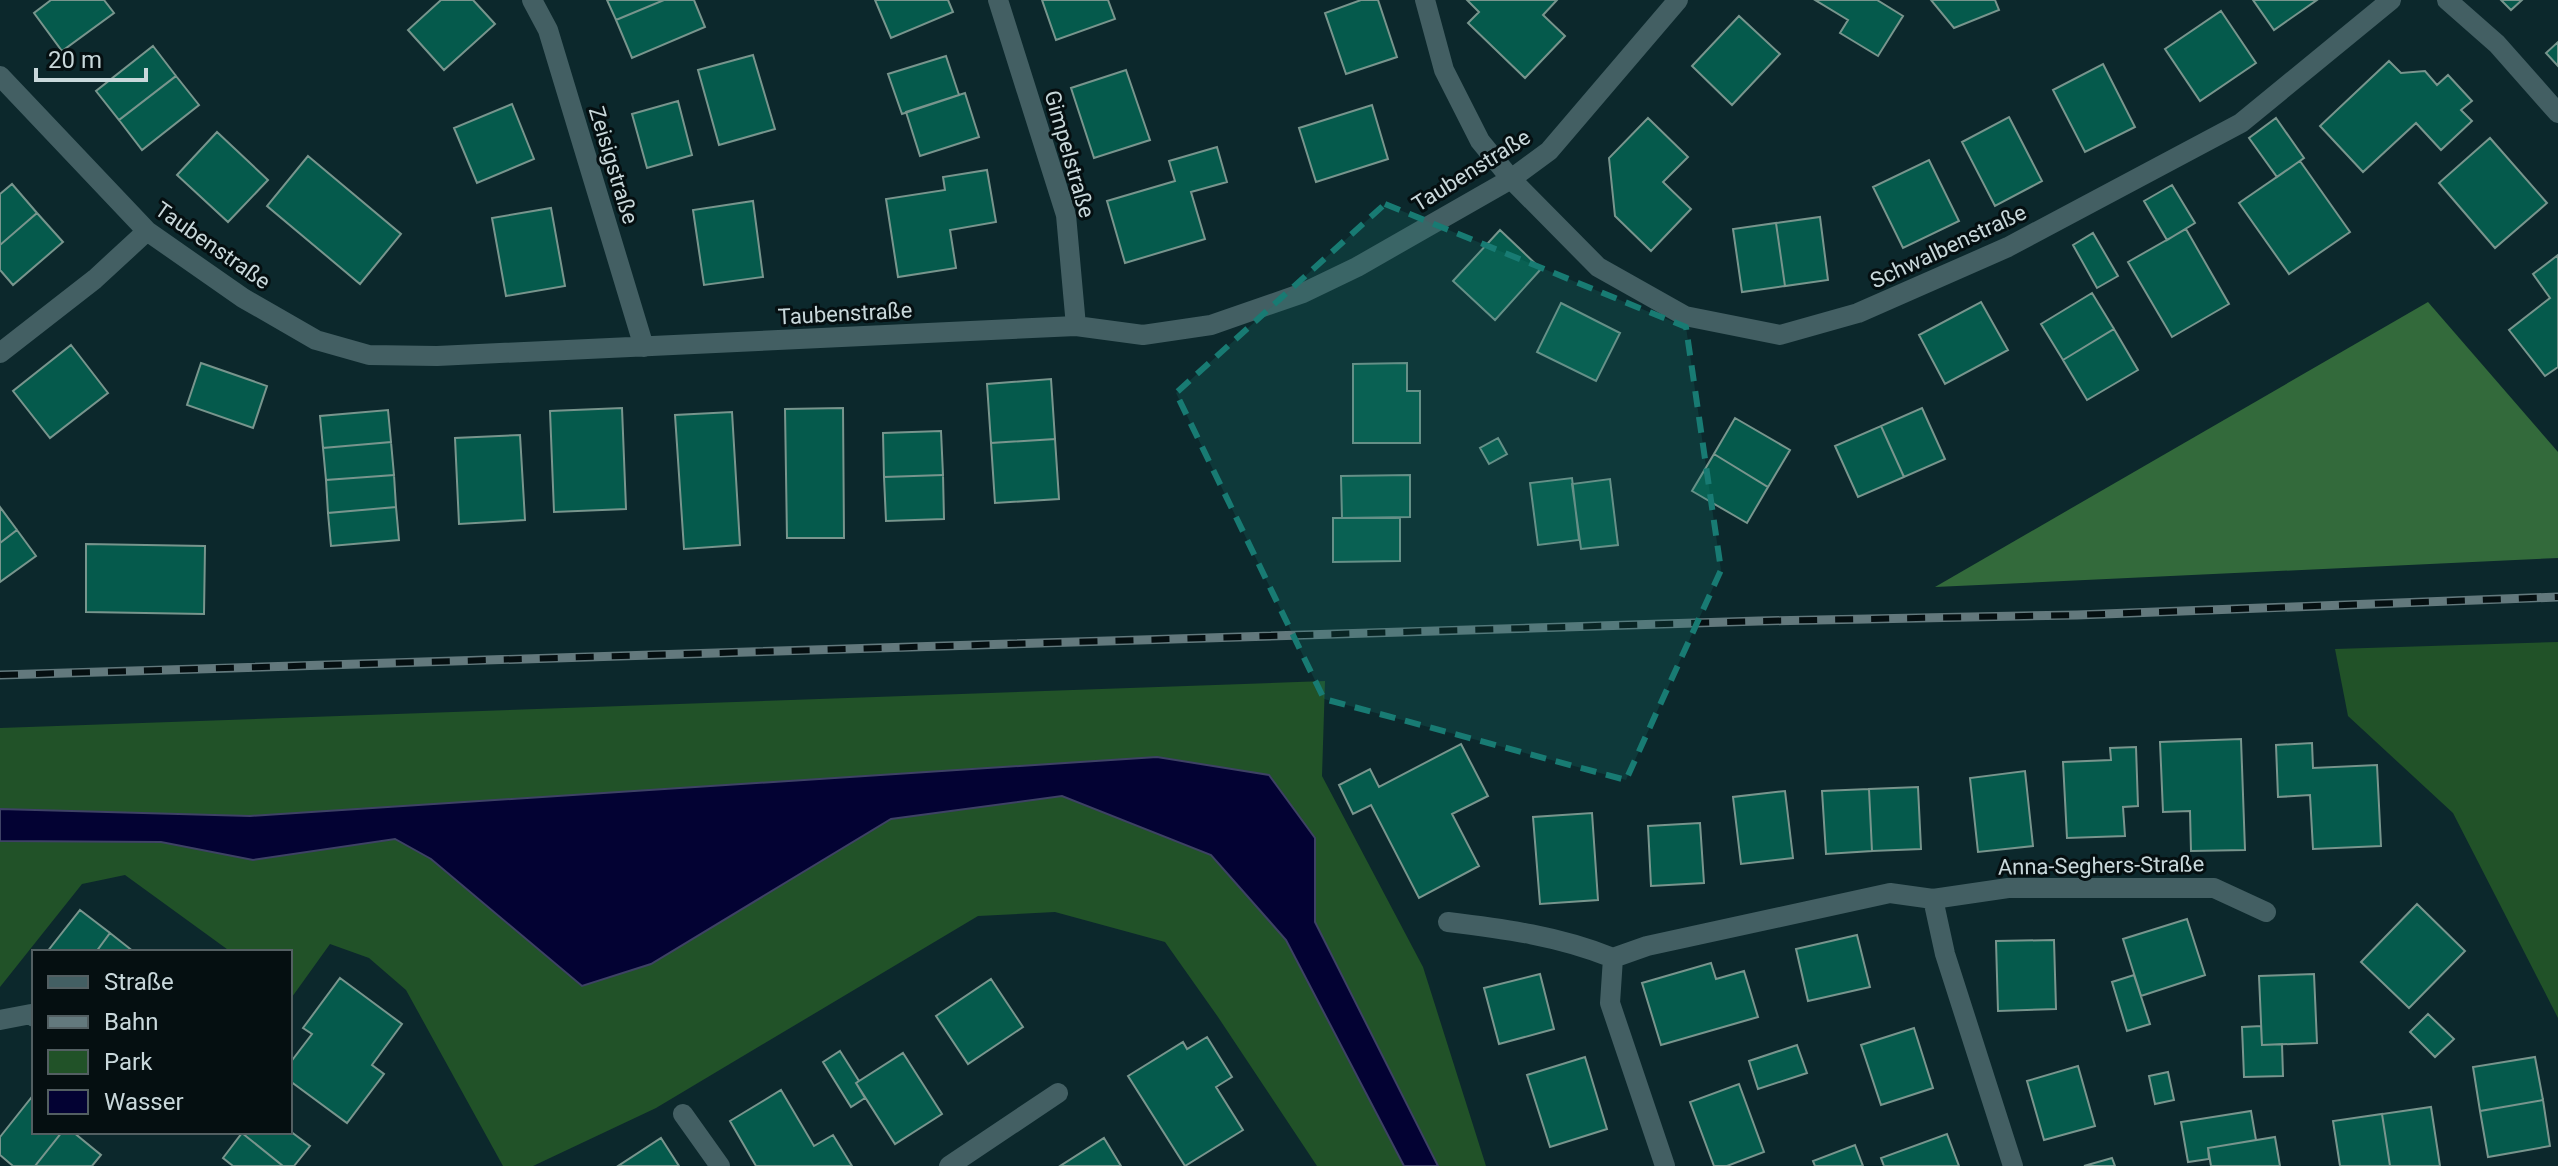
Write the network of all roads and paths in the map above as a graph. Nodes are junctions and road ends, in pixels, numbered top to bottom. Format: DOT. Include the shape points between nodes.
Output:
graph roads {
  1 [pos="532,0"];
  2 [pos="998,0"];
  3 [pos="1425,0"];
  4 [pos="1678,0"];
  5 [pos="2391,0"];
  6 [pos="2447,0"];
  7 [pos="0,76"];
  8 [pos="2558,113"];
  9 [pos="1511,179"];
  10 [pos="147,231"];
  11 [pos="1076,326"];
  12 [pos="644,347"];
  13 [pos="0,353"];
  14 [pos="1933,899"];
  15 [pos="2266,912"];
  16 [pos="1448,922"];
  17 [pos="1613,958"];
  18 [pos="32,1015"];
  19 [pos="0,1020"];
  20 [pos="1058,1093"];
  21 [pos="683,1114"];
  22 [pos="720,1166"];
  23 [pos="949,1166"];
  24 [pos="1665,1166"];
  25 [pos="2013,1166"];
  1 -- 12 [label="street, Zeisigstraße" via="548,30"];
  2 -- 11 [label="street, Gimpelstraße" via="1066,215"];
  3 -- 9 [label="street, Schwalbenstraße" via="1444,70 1480,141"];
  4 -- 9 [label="street, Taubenstraße" via="1549,151"];
  5 -- 9 [label="street, Schwalbenstraße" via="2241,123 2008,247 1858,313 1780,335 1685,316 1598,267"];
  6 -- 8 [label="street" via="2497,44"];
  7 -- 10 [label="street, Taubenstraße"];
  9 -- 11 [label="street, Taubenstraße" via="1357,267 1303,293 1211,325 1143,335"];
  10 -- 12 [label="street, Taubenstraße" via="243,298 316,340 369,355"];
  10 -- 13 [label="street"];
  11 -- 12 [label="street, Taubenstraße"];
  14 -- 15 [label="street, Anna-Seghers-Straße" via="2008,888 2214,888"];
  14 -- 17 [label="street, Anna-Seghers-Straße" via="1890,893"];
  14 -- 25 [label="street" via="1945,954"];
  16 -- 17 [label="street" via="1575,942"];
  17 -- 24 [label="street" via="1610,1003"];
  18 -- 19 [label="street"];
  20 -- 23 [label="street"];
  21 -- 22 [label="street"];
}
